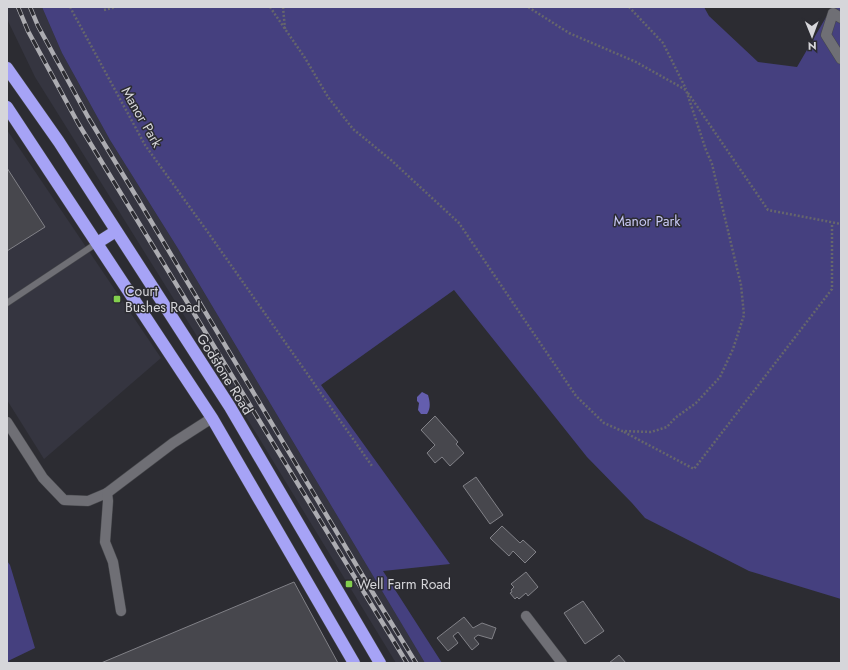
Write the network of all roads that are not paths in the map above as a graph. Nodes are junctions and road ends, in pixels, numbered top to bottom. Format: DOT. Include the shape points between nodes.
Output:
graph roads {
  1 [pos="841,18"];
  2 [pos="841,59"];
  3 [pos="7,68"];
  4 [pos="9,114"];
  5 [pos="116,231"];
  6 [pos="97,243"];
  7 [pos="7,303"];
  8 [pos="212,418"];
  9 [pos="7,422"];
  10 [pos="11,437"];
  11 [pos="107,493"];
  12 [pos="121,611"];
  13 [pos="526,616"];
  14 [pos="354,663"];
  15 [pos="380,663"];
  16 [pos="562,663"];
  1 -- 2 [label="street" via="833,13 826,35"];
  3 -- 5 [label="highway, Godstone Road" via="59,142"];
  4 -- 6 [label="highway"];
  5 -- 6 [label="highway"];
  5 -- 15 [label="highway, Godstone Road" via="230,408"];
  6 -- 7 [label="lane"];
  6 -- 8 [label="highway"];
  8 -- 11 [label="street" via="173,443"];
  8 -- 14 [label="highway"];
  9 -- 10 [label="street"];
  10 -- 11 [label="street" via="64,500 88,500"];
  11 -- 12 [label="street" via="105,542 113,562"];
  13 -- 16 [label="street"];
}
